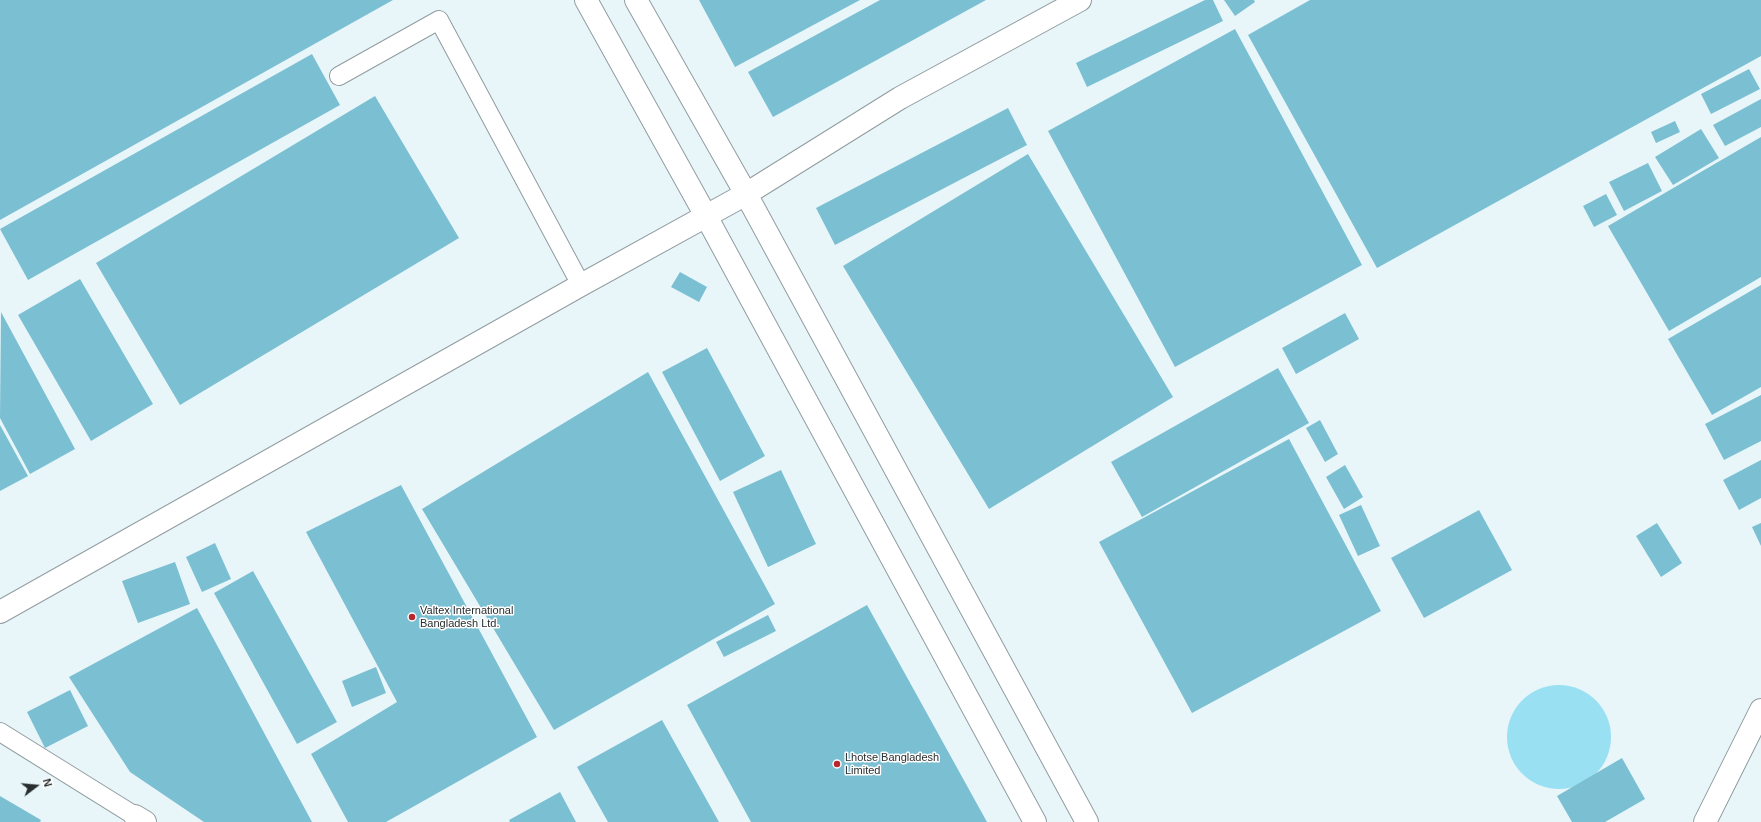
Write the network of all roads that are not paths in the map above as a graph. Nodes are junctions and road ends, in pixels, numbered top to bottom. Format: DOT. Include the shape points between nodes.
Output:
graph roads {
  1 [pos="586,0"];
  2 [pos="636,0"];
  3 [pos="1080,0"];
  4 [pos="339,76"];
  5 [pos="746,194"];
  6 [pos="706,216"];
  7 [pos="581,285"];
  8 [pos="0,612"];
  9 [pos="1761,710"];
  10 [pos="0,732"];
  11 [pos="140,819"];
  12 [pos="1036,822"];
  13 [pos="1087,822"];
  14 [pos="1705,822"];
  1 -- 6 [label="street"];
  2 -- 5 [label="street"];
  3 -- 5 [label="street" via="900,98"];
  4 -- 7 [label="lane" via="439,20"];
  5 -- 6 [label="street"];
  5 -- 13 [label="street"];
  6 -- 7 [label="street"];
  6 -- 12 [label="street"];
  7 -- 8 [label="street"];
  9 -- 14 [label="street"];
  10 -- 11 [label="lane"];
}
